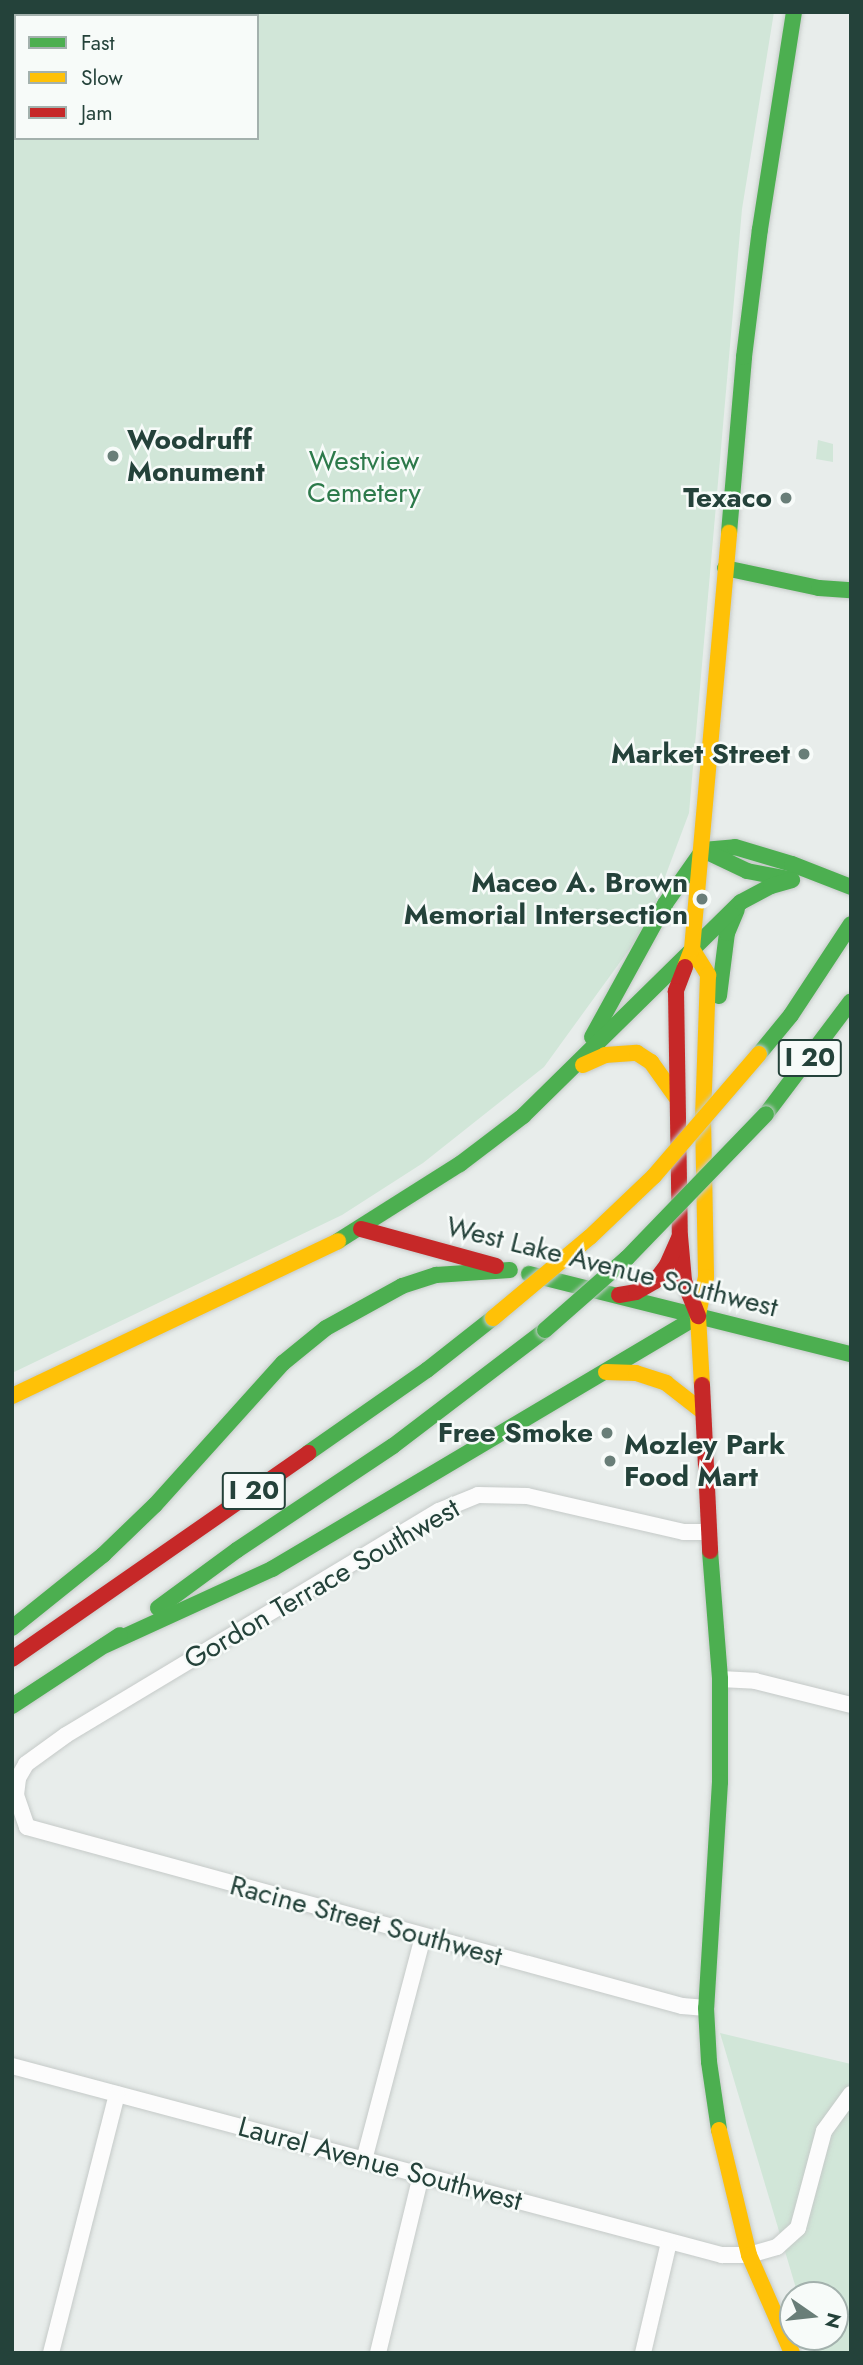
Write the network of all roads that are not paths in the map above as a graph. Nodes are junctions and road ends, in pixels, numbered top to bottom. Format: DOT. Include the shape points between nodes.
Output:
graph roads {
  1 [pos="794,12"];
  2 [pos="725,568"];
  3 [pos="851,590"];
  4 [pos="703,850"];
  5 [pos="792,880"];
  6 [pos="834,881"];
  7 [pos="851,887"];
  8 [pos="741,902"];
  9 [pos="851,924"];
  10 [pos="692,949"];
  11 [pos="851,1000"];
  12 [pos="573,1069"];
  13 [pos="676,1097"];
  14 [pos="360,1229"];
  15 [pos="680,1236"];
  16 [pos="510,1270"];
  17 [pos="617,1295"];
  18 [pos="698,1316"];
  19 [pos="851,1354"];
  20 [pos="606,1372"];
  21 [pos="12,1396"];
  22 [pos="702,1411"];
  23 [pos="709,1532"];
  24 [pos="12,1628"];
  25 [pos="106,1645"];
  26 [pos="12,1659"];
  27 [pos="720,1679"];
  28 [pos="851,1705"];
  29 [pos="12,1706"];
  30 [pos="27,1827"];
  31 [pos="423,1937"];
  32 [pos="706,2008"];
  33 [pos="12,2066"];
  34 [pos="117,2094"];
  35 [pos="851,2094"];
  36 [pos="364,2160"];
  37 [pos="421,2175"];
  38 [pos="669,2242"];
  39 [pos="749,2255"];
  40 [pos="51,2353"];
  41 [pos="378,2353"];
  42 [pos="643,2353"];
  43 [pos="792,2353"];
  1 -- 2 [label="main road" via="744,357"];
  2 -- 3 [label="main road" via="819,588"];
  2 -- 4 [label="main road"];
  4 -- 5 [label="main road" via="747,871"];
  4 -- 6 [label="main road" via="735,847"];
  4 -- 10 [label="main road"];
  4 -- 12 [label="main road" via="665,904"];
  5 -- 6 [label="main road"];
  5 -- 8 [label="main road"];
  6 -- 7 [label="main road"];
  8 -- 10 [label="main road"];
  8 -- 18 [label="main road" via="727,933 719,1001 718,1277"];
  9 -- 26 [label="main road, I 20, bridge" via="759,1055 654,1176 590,1237 427,1370"];
  10 -- 12 [label="main road"];
  10 -- 13 [label="main road" via="676,991"];
  10 -- 18 [label="main road" via="708,975 706,1277"];
  11 -- 25 [label="main road, I 20, bridge" via="766,1114 627,1258 545,1330 393,1446"];
  12 -- 13 [label="main road" via="605,1055 637,1053 651,1062"];
  12 -- 14 [label="main road" via="523,1116 460,1164"];
  13 -- 15 [label="main road"];
  14 -- 16 [label="main road, West Lake Avenue Southwest"];
  14 -- 21 [label="main road"];
  15 -- 17 [label="main road" via="655,1281 636,1293"];
  15 -- 18 [label="main road" via="684,1281"];
  16 -- 17 [label="main road, West Lake Avenue Southwest"];
  16 -- 24 [label="main road" via="436,1275 402,1286 326,1328 283,1363 155,1505 103,1555"];
  17 -- 18 [label="main road, West Lake Avenue Southwest"];
  18 -- 19 [label="main road, West Lake Avenue Southwest"];
  18 -- 20 [label="main road"];
  18 -- 22 [label="main road"];
  20 -- 22 [label="main road" via="636,1373 666,1383"];
  20 -- 25 [label="main road" via="272,1569"];
  22 -- 23 [label="main road"];
  23 -- 27 [label="main road"];
  23 -- 30 [label="street, Gordon Terrace Southwest" via="684,1532 496,1493 439,1510 33,1758 18,1778 16,1795"];
  25 -- 29 [label="main road, I 20"];
  27 -- 28 [label="street" via="755,1681"];
  27 -- 32 [label="main road" via="720,1782"];
  30 -- 31 [label="street, Racine Street Southwest"];
  31 -- 32 [label="street, Racine Street Southwest" via="682,2006"];
  31 -- 36 [label="street"];
  32 -- 39 [label="main road" via="721,2147"];
  33 -- 34 [label="street, Laurel Avenue Southwest"];
  34 -- 36 [label="street, Laurel Avenue Southwest"];
  34 -- 40 [label="street"];
  35 -- 39 [label="street" via="824,2131 798,2228 777,2247"];
  36 -- 37 [label="street, Laurel Avenue Southwest"];
  37 -- 38 [label="street, Laurel Avenue Southwest"];
  37 -- 41 [label="street"];
  38 -- 39 [label="street, Laurel Avenue Southwest" via="722,2255"];
  38 -- 42 [label="street"];
  39 -- 43 [label="main road"];
}
